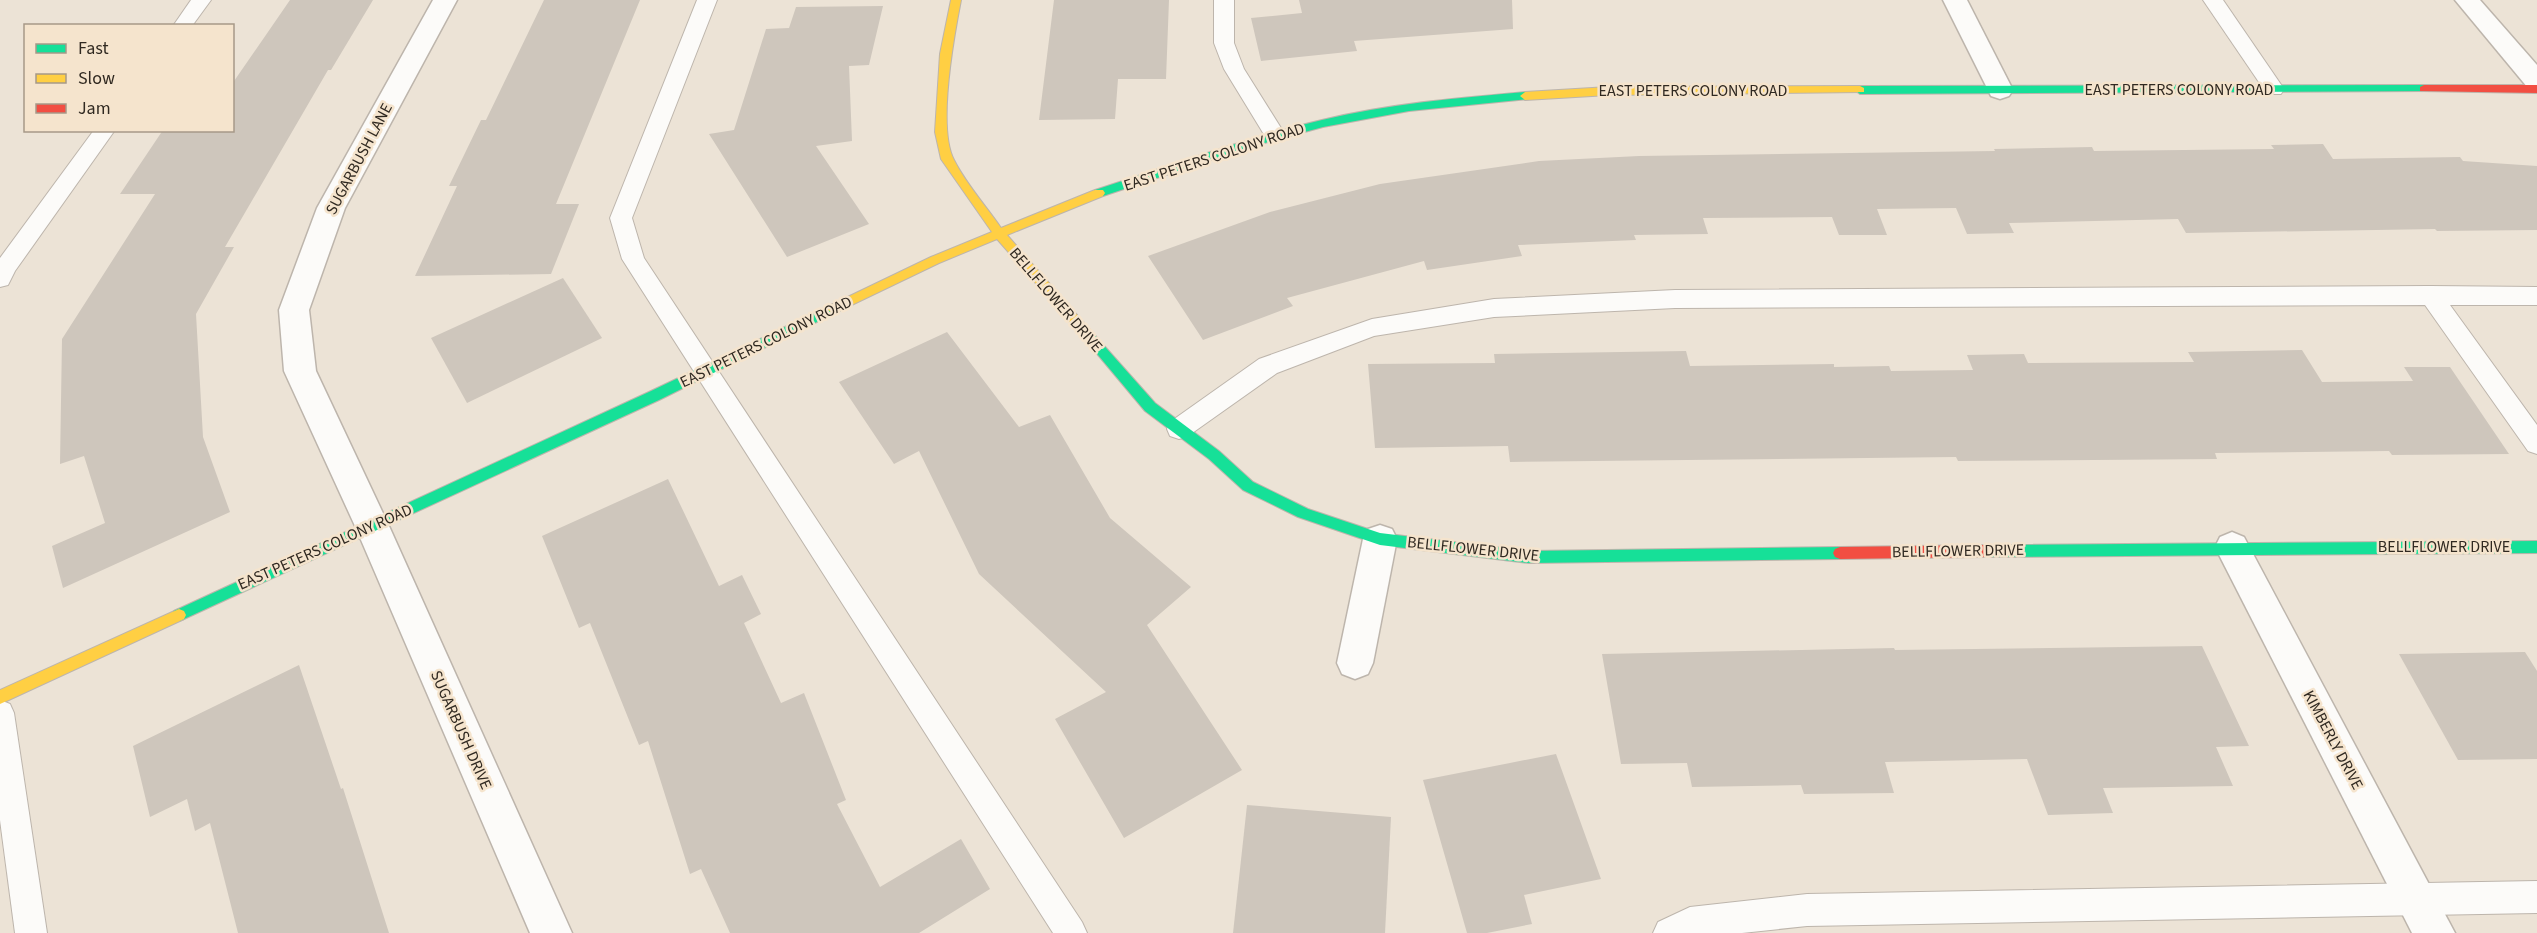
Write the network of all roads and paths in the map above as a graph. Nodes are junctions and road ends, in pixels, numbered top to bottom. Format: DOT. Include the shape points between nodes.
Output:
graph roads {
  1 [pos="201,0"];
  2 [pos="445,0"];
  3 [pos="707,0"];
  4 [pos="956,0"];
  5 [pos="1224,0"];
  6 [pos="1955,0"];
  7 [pos="2213,0"];
  8 [pos="2467,0"];
  9 [pos="183,24"];
  10 [pos="2537,82"];
  11 [pos="2274,89"];
  12 [pos="2537,89"];
  13 [pos="2000,90"];
  14 [pos="104,132"];
  15 [pos="1275,136"];
  16 [pos="999,234"];
  17 [pos="0,279"];
  18 [pos="2430,295"];
  19 [pos="2537,296"];
  20 [pos="707,370"];
  21 [pos="1179,429"];
  22 [pos="2537,444"];
  23 [pos="372,526"];
  24 [pos="1380,539"];
  25 [pos="2232,547"];
  26 [pos="2537,548"];
  27 [pos="1355,663"];
  28 [pos="0,697"];
  29 [pos="0,713"];
  30 [pos="2415,897"];
  31 [pos="2537,897"];
  32 [pos="32,933"];
  33 [pos="551,933"];
  34 [pos="1071,933"];
  35 [pos="1669,933"];
  36 [pos="2434,933"];
  1 -- 9 [label="lane"];
  2 -- 23 [label="street, SUGARBUSH LANE" via="331,208 294,310 300,371"];
  3 -- 20 [label="lane" via="621,218 633,259"];
  4 -- 16 [label="street, BELLFLOWER DRIVE" via="945,54 941,132 947,159"];
  5 -- 15 [label="lane" via="1224,43 1234,69"];
  6 -- 13 [label="street"];
  7 -- 11 [label="lane"];
  8 -- 10 [label="street"];
  11 -- 12 [label="street, EAST PETERS COLONY ROAD"];
  11 -- 13 [label="street, EAST PETERS COLONY ROAD"];
  13 -- 15 [label="street, EAST PETERS COLONY ROAD" via="1573,93 1389,110"];
  14 -- 17 [label="lane"];
  15 -- 16 [label="street, EAST PETERS COLONY ROAD" via="1096,194"];
  16 -- 20 [label="street, EAST PETERS COLONY ROAD" via="935,260"];
  16 -- 21 [label="street, BELLFLOWER DRIVE" via="1150,407"];
  18 -- 19 [label="lane"];
  18 -- 21 [label="lane" via="1675,299 1494,308 1371,328 1268,366"];
  18 -- 22 [label="lane"];
  20 -- 23 [label="street, EAST PETERS COLONY ROAD"];
  20 -- 34 [label="lane"];
  21 -- 24 [label="street, BELLFLOWER DRIVE" via="1248,486 1303,513"];
  23 -- 28 [label="street, EAST PETERS COLONY ROAD"];
  23 -- 33 [label="street, SUGARBUSH DRIVE"];
  24 -- 25 [label="street, BELLFLOWER DRIVE" via="1529,557"];
  24 -- 27 [label="street"];
  25 -- 26 [label="street, BELLFLOWER DRIVE"];
  25 -- 30 [label="street, KIMBERLY DRIVE"];
  29 -- 32 [label="lane"];
  30 -- 31 [label="lane"];
  30 -- 35 [label="lane" via="1807,910 1690,923"];
  30 -- 36 [label="street, KIMBERLY DRIVE"];
}
